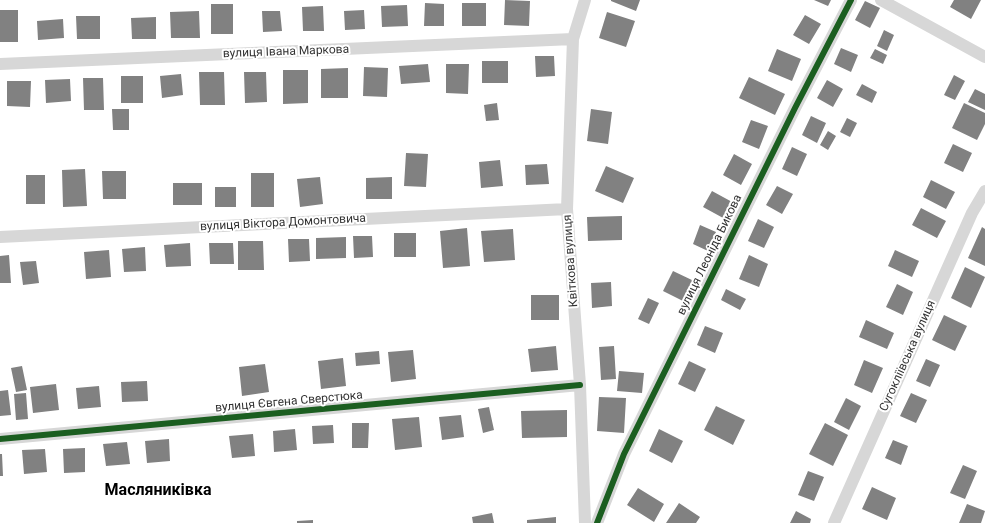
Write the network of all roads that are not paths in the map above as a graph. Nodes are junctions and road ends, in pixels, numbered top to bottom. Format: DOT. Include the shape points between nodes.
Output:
graph roads {
  1 [pos="585,0"];
  2 [pos="852,0"];
  3 [pos="881,0"];
  4 [pos="573,39"];
  5 [pos="985,57"];
  6 [pos="0,64"];
  7 [pos="985,191"];
  8 [pos="567,209"];
  9 [pos="0,237"];
  10 [pos="580,385"];
  11 [pos="0,439"];
  12 [pos="585,523"];
  13 [pos="597,523"];
  14 [pos="834,523"];
  1 -- 4 [label="street, Квіткова вулиця"];
  2 -- 13 [label="street, вулиця Леоніда Бикова" via="795,108 624,454"];
  3 -- 5 [label="street"];
  4 -- 6 [label="street, вулиця Івана Маркова"];
  4 -- 8 [label="street, Квіткова вулиця"];
  7 -- 14 [label="street, Сугокліївська вулиця" via="972,214"];
  8 -- 9 [label="street, вулиця Віктора Домонтовича"];
  8 -- 10 [label="street, Квіткова вулиця"];
  10 -- 11 [label="street, вулиця Євгена Сверстюка"];
  10 -- 12 [label="street, Квіткова вулиця"];
}
